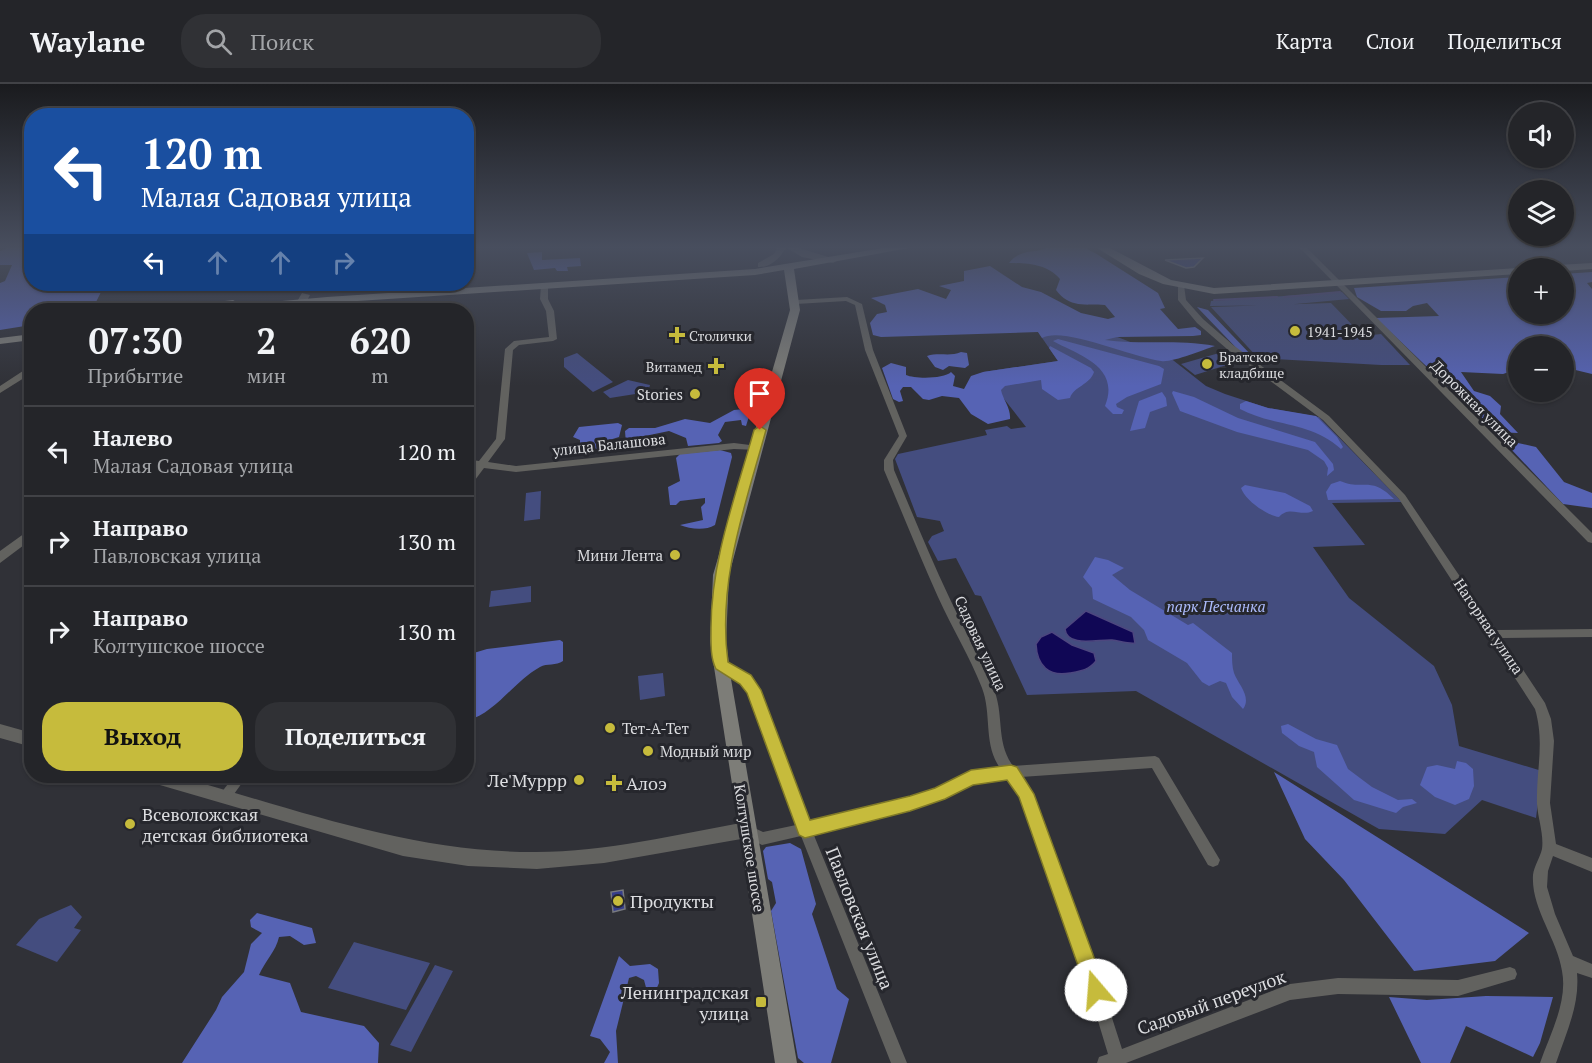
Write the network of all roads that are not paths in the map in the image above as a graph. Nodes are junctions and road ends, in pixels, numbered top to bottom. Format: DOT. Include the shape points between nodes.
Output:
graph roads {
  1 [pos="423,294"];
  2 [pos="442,294"];
  3 [pos="544,294"];
  4 [pos="1182,294"];
  5 [pos="1349,294"];
  6 [pos="795,295"];
  7 [pos="301,303"];
  8 [pos="24,332"];
  9 [pos="0,335"];
  10 [pos="24,338"];
  11 [pos="0,341"];
  12 [pos="24,374"];
  13 [pos="0,390"];
  14 [pos="755,448"];
  15 [pos="474,463"];
  16 [pos="483,465"];
  17 [pos="474,476"];
  18 [pos="24,538"];
  19 [pos="1592,539"];
  20 [pos="0,558"];
  21 [pos="1592,633"];
  22 [pos="1494,634"];
  23 [pos="721,665"];
  24 [pos="0,731"];
  25 [pos="24,738"];
  26 [pos="1011,772"];
  27 [pos="178,783"];
  28 [pos="235,783"];
  29 [pos="224,796"];
  30 [pos="747,830"];
  31 [pos="805,830"];
  32 [pos="1549,848"];
  33 [pos="1213,860"];
  34 [pos="1592,865"];
  35 [pos="1567,961"];
  36 [pos="1592,971"];
  37 [pos="1510,974"];
  38 [pos="1111,1060"];
  39 [pos="786,1063"];
  40 [pos="899,1063"];
  41 [pos="1548,1063"];
  1 -- 7 [label="main road"];
  2 -- 7 [label="main road"];
  3 -- 16 [label="street" via="553,339 517,343 509,349 500,439"];
  4 -- 22 [label="street, Нагорная улица" via="1182,300 1206,327 1326,418 1382,475 1402,497"];
  5 -- 19 [label="street, Дорожная улица"];
  6 -- 14 [label="main road, Колтушское шоссе" via="788,339"];
  6 -- 26 [label="street, Садовая улица" via="858,304 869,350 903,436 890,454 889,470 988,689 1000,758"];
  8 -- 9 [label="main road"];
  10 -- 11 [label="main road"];
  12 -- 13 [label="street"];
  14 -- 16 [label="street, улица Балашова" via="734,446 516,469"];
  14 -- 23 [label="main road, Колтушское шоссе" via="721,575"];
  15 -- 16 [label="street, улица Балашова"];
  16 -- 17 [label="street"];
  18 -- 20 [label="street"];
  21 -- 22 [label="street"];
  22 -- 32 [label="street, Нагорная улица" via="1533,693 1548,726 1544,798"];
  23 -- 30 [label="main road, Колтушское шоссе"];
  23 -- 31 [label="street, Павловская улица" via="746,680 754,690"];
  24 -- 25 [label="street"];
  26 -- 31 [label="street" via="971,778 910,804"];
  26 -- 33 [label="street" via="1155,762"];
  26 -- 38 [label="street, Садовая улица" via="1026,794 1089,968"];
  27 -- 29 [label="street"];
  28 -- 29 [label="street"];
  29 -- 30 [label="street" via="403,848 468,858 537,861 604,855"];
  30 -- 31 [label="street" via="762,838"];
  30 -- 39 [label="main road, Колтушское шоссе"];
  31 -- 40 [label="street, Павловская улица"];
  32 -- 34 [label="street"];
  32 -- 35 [label="street, Нагорная улица" via="1540,874 1546,906"];
  35 -- 36 [label="street"];
  35 -- 41 [label="street, Нагорная улица" via="1570,1000"];
  37 -- 38 [label="street, Садовый переулок" via="1458,988 1338,986 1290,992"];
}
